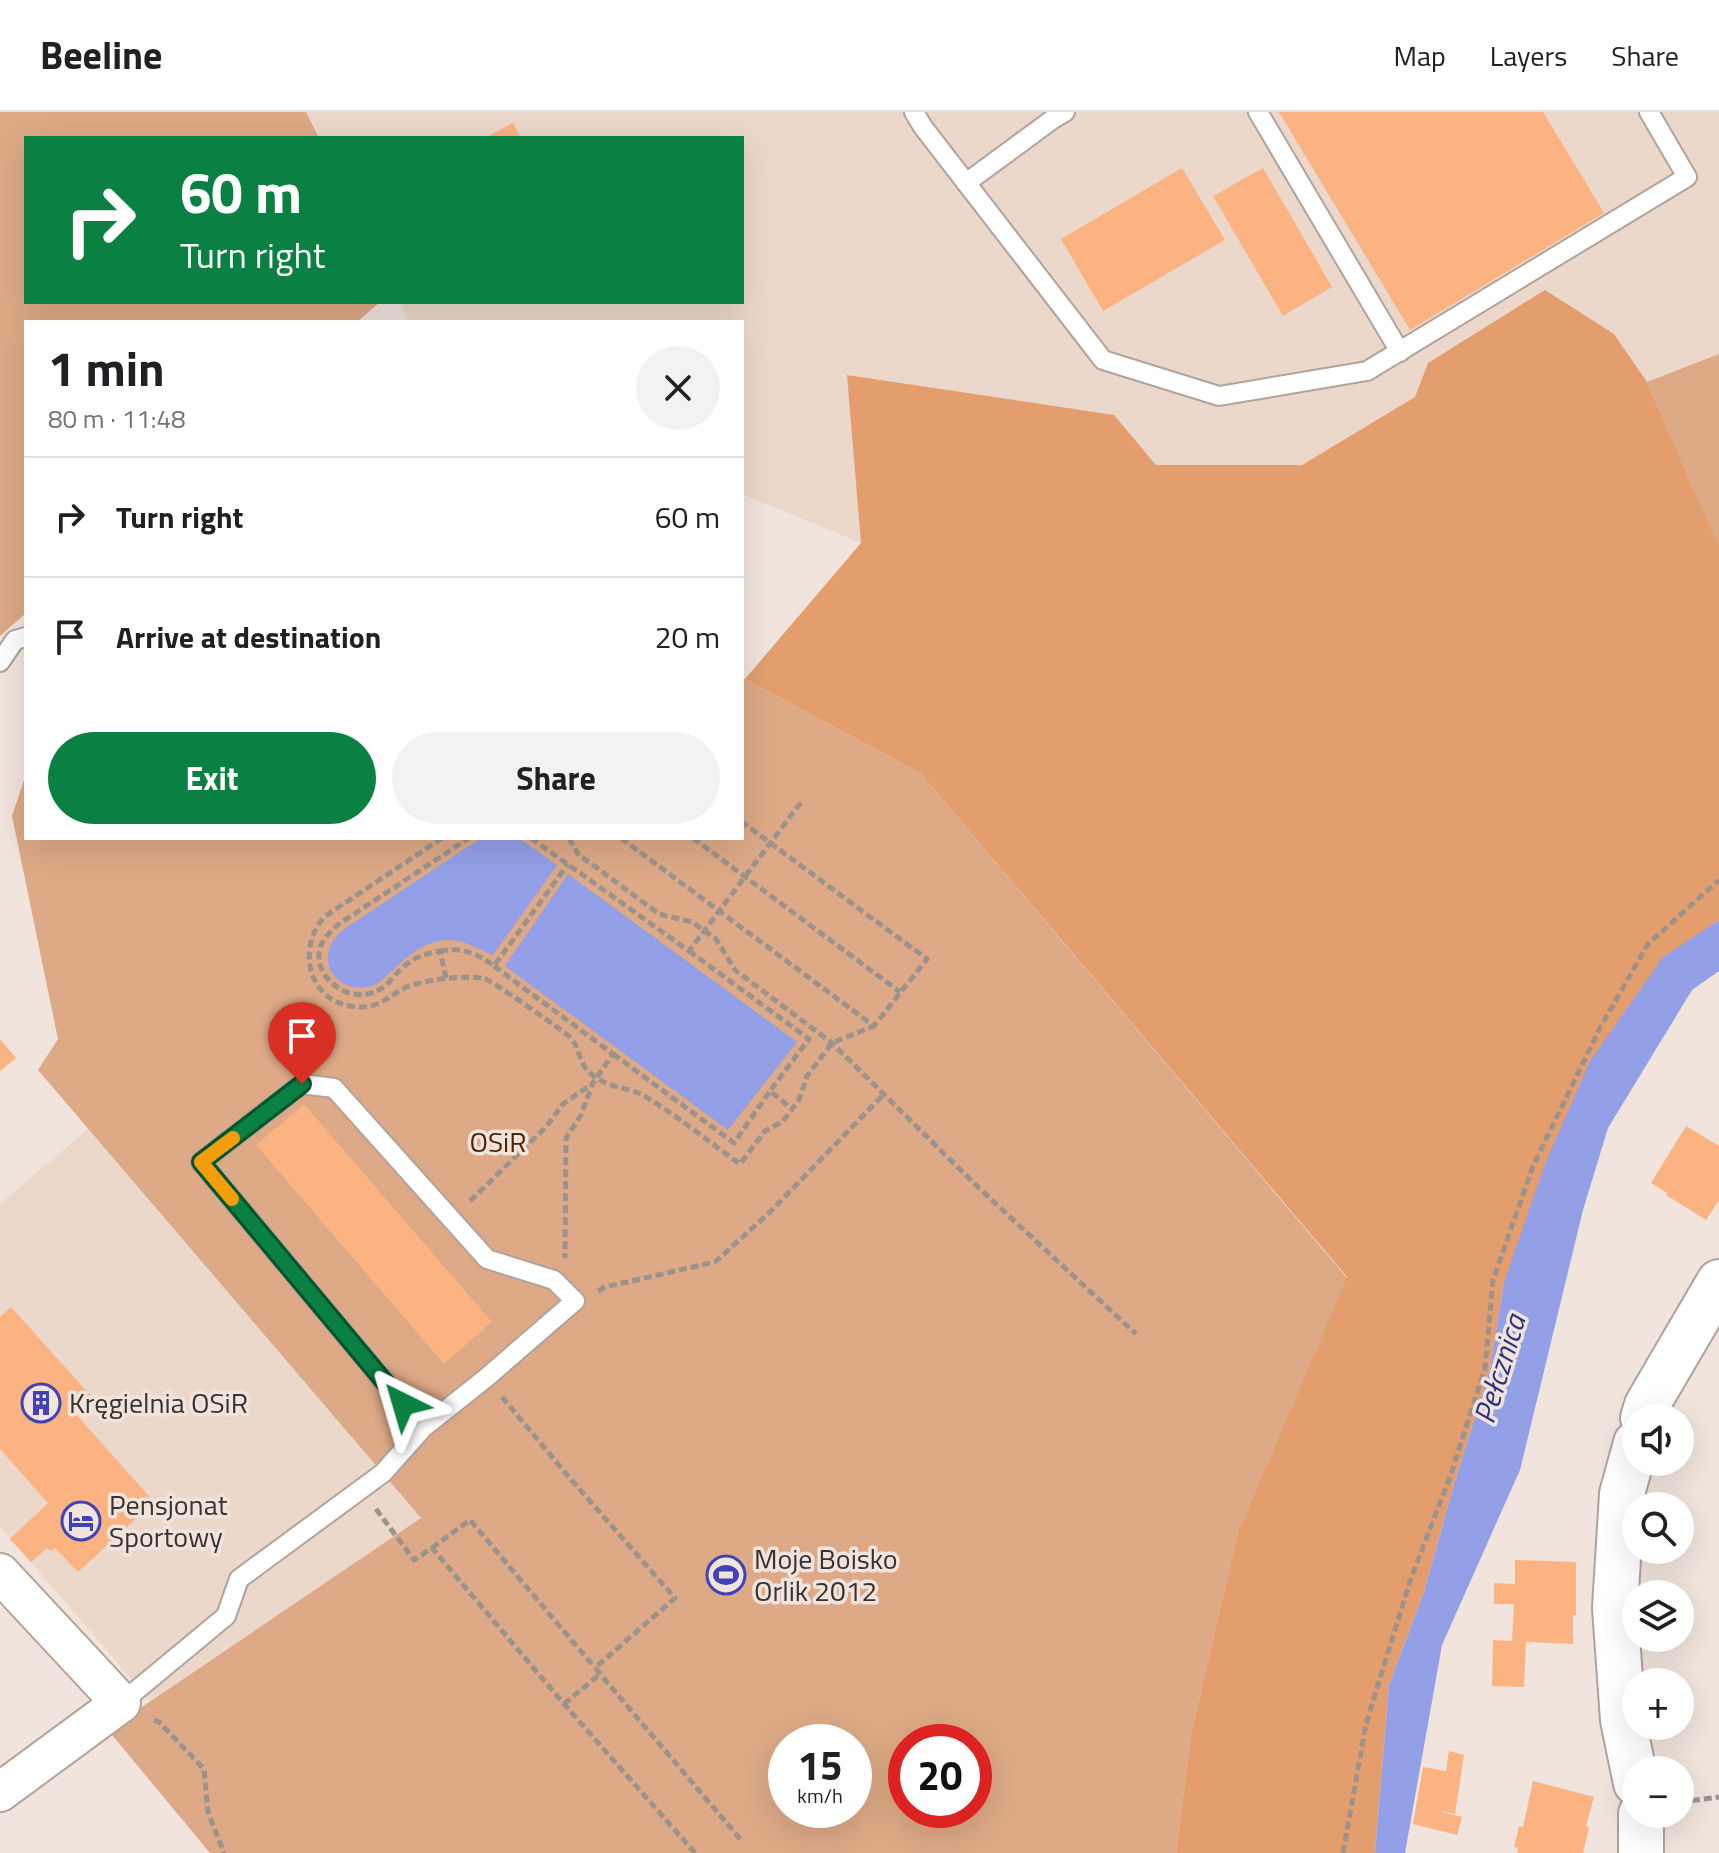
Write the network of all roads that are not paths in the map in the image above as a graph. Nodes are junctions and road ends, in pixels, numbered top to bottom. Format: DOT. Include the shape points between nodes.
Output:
graph roads {
  1 [pos="914,112"];
  2 [pos="1065,112"];
  3 [pos="1258,112"];
  4 [pos="1649,112"];
  5 [pos="966,183"];
  6 [pos="1400,352"];
  7 [pos="22,634"];
  8 [pos="0,662"];
  9 [pos="1719,1282"];
  10 [pos="1648,1404"];
  11 [pos="423,1428"];
  12 [pos="1627,1476"];
  13 [pos="0,1573"];
  14 [pos="121,1703"];
  15 [pos="1630,1756"];
  16 [pos="0,1792"];
  17 [pos="1641,1828"];
  18 [pos="1641,1853"];
  1 -- 5 [label="lane"];
  2 -- 5 [label="lane"];
  3 -- 6 [label="lane"];
  4 -- 6 [label="lane" via="1687,177"];
  5 -- 6 [label="lane" via="1103,360 1219,396 1367,371"];
  7 -- 8 [label="lane"];
  9 -- 10 [label="street"];
  11 -- 11 [label="lane" via="201,1162 302,1084 334,1088 487,1259 554,1280 575,1301"];
  11 -- 14 [label="lane" via="383,1473 239,1579 226,1616"];
  12 -- 15 [label="street" via="1615,1608"];
  13 -- 14 [label="street"];
  14 -- 16 [label="street"];
  17 -- 18 [label="street"];
}
